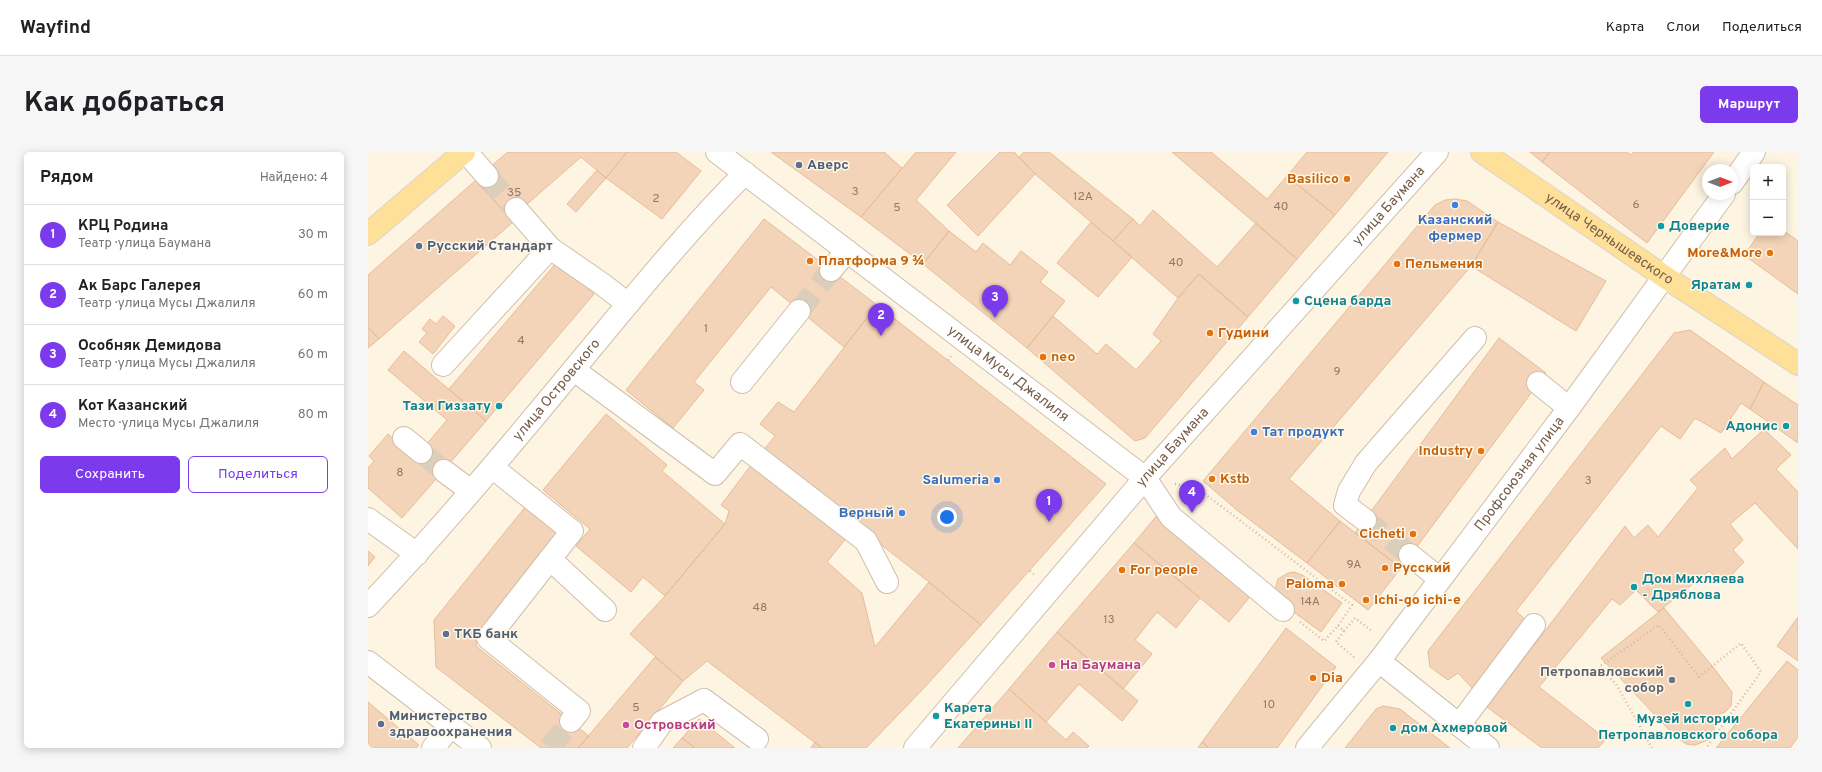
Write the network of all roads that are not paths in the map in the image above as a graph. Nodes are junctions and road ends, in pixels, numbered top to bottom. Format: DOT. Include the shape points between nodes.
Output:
graph roads {
  1 [pos="465,152"];
  2 [pos="717,152"];
  3 [pos="1437,152"];
  4 [pos="1482,152"];
  5 [pos="1754,152"];
  6 [pos="745,174"];
  7 [pos="1738,175"];
  8 [pos="487,176"];
  9 [pos="1720,200"];
  10 [pos="516,209"];
  11 [pos="368,234"];
  12 [pos="550,248"];
  13 [pos="847,251"];
  14 [pos="831,270"];
  15 [pos="1666,277"];
  16 [pos="628,304"];
  17 [pos="799,310"];
  18 [pos="1475,338"];
  19 [pos="1798,364"];
  20 [pos="443,365"];
  21 [pos="574,370"];
  22 [pos="742,382"];
  23 [pos="1538,383"];
  24 [pos="1569,408"];
  25 [pos="404,438"];
  26 [pos="421,452"];
  27 [pos="492,467"];
  28 [pos="444,471"];
  29 [pos="1145,478"];
  30 [pos="471,491"];
  31 [pos="368,519"];
  32 [pos="1364,520"];
  33 [pos="417,554"];
  34 [pos="1410,556"];
  35 [pos="550,559"];
  36 [pos="1440,579"];
  37 [pos="887,582"];
  38 [pos="368,606"];
  39 [pos="605,610"];
  40 [pos="1283,610"];
  41 [pos="1534,625"];
  42 [pos="1379,661"];
  43 [pos="368,662"];
  44 [pos="571,721"];
  45 [pos="1459,725"];
  46 [pos="451,726"];
  47 [pos="757,739"];
  48 [pos="433,748"];
  49 [pos="480,748"];
  50 [pos="644,748"];
  51 [pos="915,748"];
  52 [pos="1307,748"];
  53 [pos="1488,748"];
  1 -- 8 [label="street"];
  1 -- 11 [label="main road"];
  2 -- 6 [label="street, улица Мусы Джалиля"];
  3 -- 29 [label="street, улица Баумана"];
  4 -- 15 [label="main road, улица Чернышевского"];
  5 -- 7 [label="street"];
  6 -- 13 [label="street, улица Мусы Джалиля"];
  6 -- 16 [label="street, улица Островского" via="724,194"];
  9 -- 15 [label="street, Профсоюзная улица"];
  10 -- 12 [label="street"];
  12 -- 16 [label="street"];
  12 -- 20 [label="street"];
  13 -- 14 [label="street"];
  13 -- 29 [label="street, улица Мусы Джалиля"];
  15 -- 19 [label="main road, улица Чернышевского"];
  15 -- 24 [label="street, Профсоюзная улица"];
  16 -- 21 [label="street, улица Островского"];
  17 -- 22 [label="street"];
  18 -- 32 [label="street" via="1366,463 1349,491 1346,505"];
  21 -- 27 [label="street, улица Островского"];
  21 -- 37 [label="street" via="715,474 740,444 866,541"];
  23 -- 24 [label="street"];
  24 -- 36 [label="street, Профсоюзная улица"];
  25 -- 26 [label="street"];
  27 -- 30 [label="street, улица Островского"];
  27 -- 35 [label="street" via="572,531"];
  28 -- 30 [label="street"];
  29 -- 40 [label="street, улица Мусы Джалиля" via="1170,517"];
  29 -- 51 [label="street, улица Баумана"];
  30 -- 33 [label="street, улица Островского"];
  31 -- 33 [label="street"];
  33 -- 38 [label="street, улица Островского"];
  34 -- 36 [label="street"];
  35 -- 39 [label="street"];
  35 -- 44 [label="street" via="488,638 579,710"];
  36 -- 42 [label="street, Профсоюзная улица"];
  41 -- 45 [label="street"];
  42 -- 45 [label="street"];
  42 -- 52 [label="street, Профсоюзная улица"];
  43 -- 46 [label="street"];
  45 -- 53 [label="street"];
  46 -- 48 [label="street"];
  46 -- 49 [label="street"];
  47 -- 50 [label="street" via="704,700 662,722"];
}
